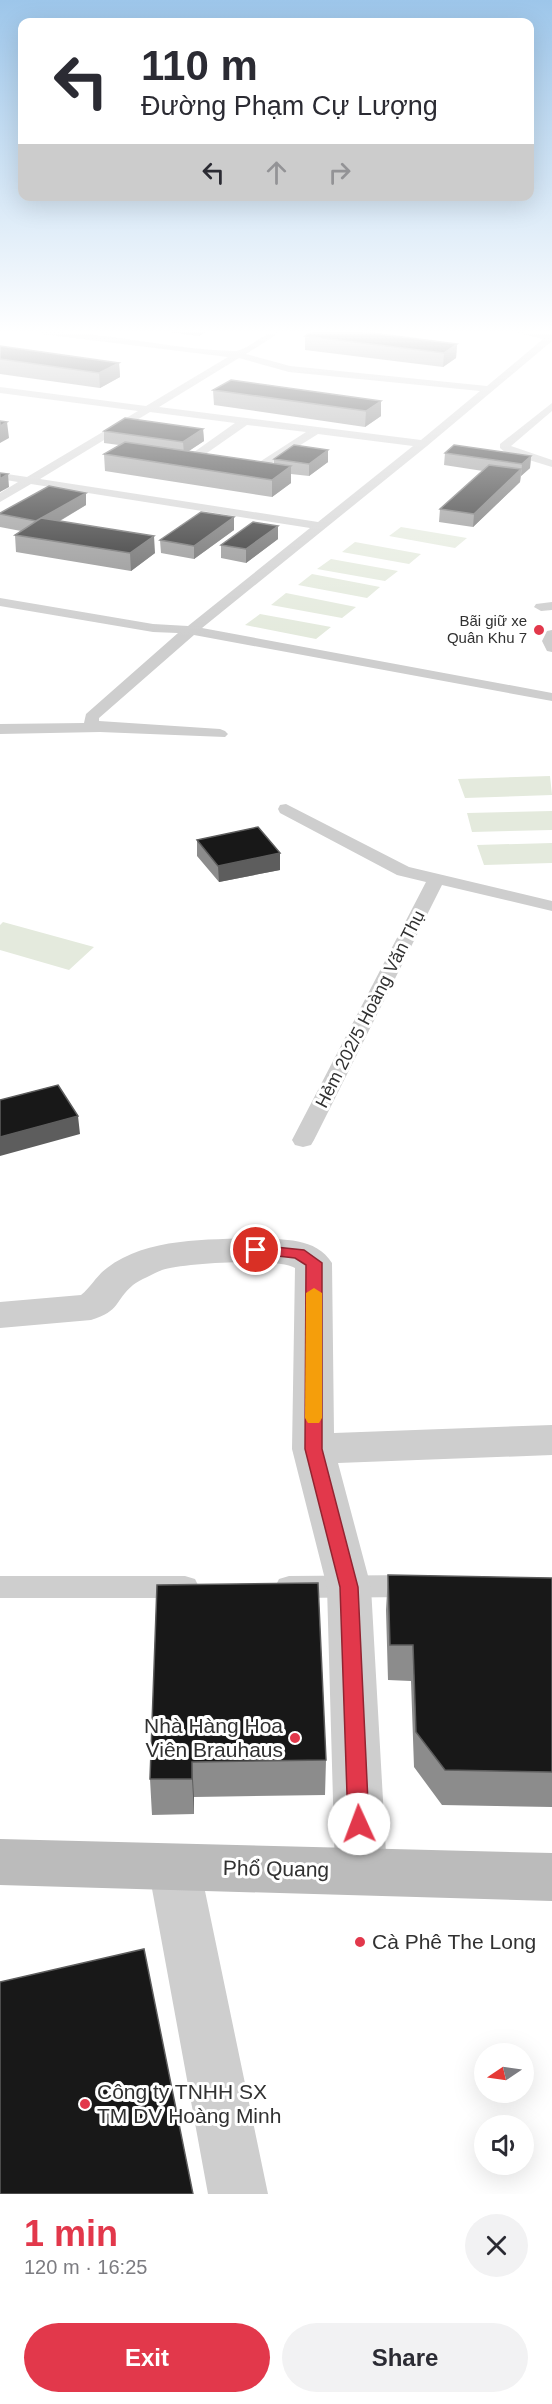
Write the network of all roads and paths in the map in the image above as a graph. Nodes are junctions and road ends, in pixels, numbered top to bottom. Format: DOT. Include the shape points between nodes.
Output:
graph roads {
  1 [pos="106,433"];
  2 [pos="227,433"];
  3 [pos="312,433"];
  4 [pos="343,433"];
  5 [pos="436,433"];
  6 [pos="519,433"];
  7 [pos="423,444"];
  8 [pos="552,464"];
  9 [pos="206,467"];
  10 [pos="228,471"];
  11 [pos="0,476"];
  12 [pos="27,480"];
  13 [pos="0,498"];
  14 [pos="319,526"];
  15 [pos="0,602"];
  16 [pos="153,628"];
  17 [pos="191,630"];
  18 [pos="552,634"];
  19 [pos="176,642"];
  20 [pos="552,648"];
  21 [pos="552,697"];
  22 [pos="552,710"];
  23 [pos="99,727"];
  24 [pos="0,729"];
  25 [pos="219,735"];
  26 [pos="286,809"];
  27 [pos="437,878"];
  28 [pos="552,906"];
  29 [pos="303,1140"];
  30 [pos="0,1315"];
  31 [pos="552,1440"];
  32 [pos="313,1449"];
  33 [pos="444,1586"];
  34 [pos="0,1587"];
  35 [pos="209,1587"];
  36 [pos="267,1587"];
  37 [pos="349,1587"];
  38 [pos="0,1862"];
  39 [pos="174,1867"];
  40 [pos="361,1871"];
  41 [pos="552,1877"];
  42 [pos="238,2194"];
  1 -- 12 [label="lane"];
  2 -- 9 [label="lane" via="184,464"];
  3 -- 10 [label="lane" via="249,474"];
  4 -- 7 [label="lane"];
  5 -- 7 [label="lane"];
  6 -- 8 [label="lane" via="504,446"];
  7 -- 14 [label="lane"];
  11 -- 12 [label="lane"];
  12 -- 13 [label="lane"];
  12 -- 14 [label="lane"];
  14 -- 17 [label="lane"];
  15 -- 16 [label="lane"];
  16 -- 17 [label="lane"];
  16 -- 19 [label="lane"];
  17 -- 19 [label="lane"];
  17 -- 21 [label="lane"];
  18 -- 20 [label="lane"];
  19 -- 22 [label="lane" via="398,679"];
  19 -- 23 [label="lane" via="95,712 92,723"];
  23 -- 24 [label="lane"];
  23 -- 25 [label="lane"];
  26 -- 27 [label="lane" via="403,871"];
  27 -- 28 [label="lane"];
  27 -- 29 [label="lane, Hẻm 202/5 Hoàng Văn Thụ"];
  30 -- 32 [label="street" via="91,1307 120,1277 154,1259 202,1252 299,1253 314,1263"];
  31 -- 32 [label="street"];
  32 -- 37 [label="street"];
  33 -- 37 [label="lane"];
  34 -- 35 [label="lane"];
  36 -- 37 [label="lane"];
  37 -- 40 [label="street"];
  38 -- 39 [label="main road, Phổ Quang"];
  39 -- 40 [label="main road, Phổ Quang"];
  39 -- 42 [label="street"];
  40 -- 41 [label="main road, Phổ Quang"];
}
